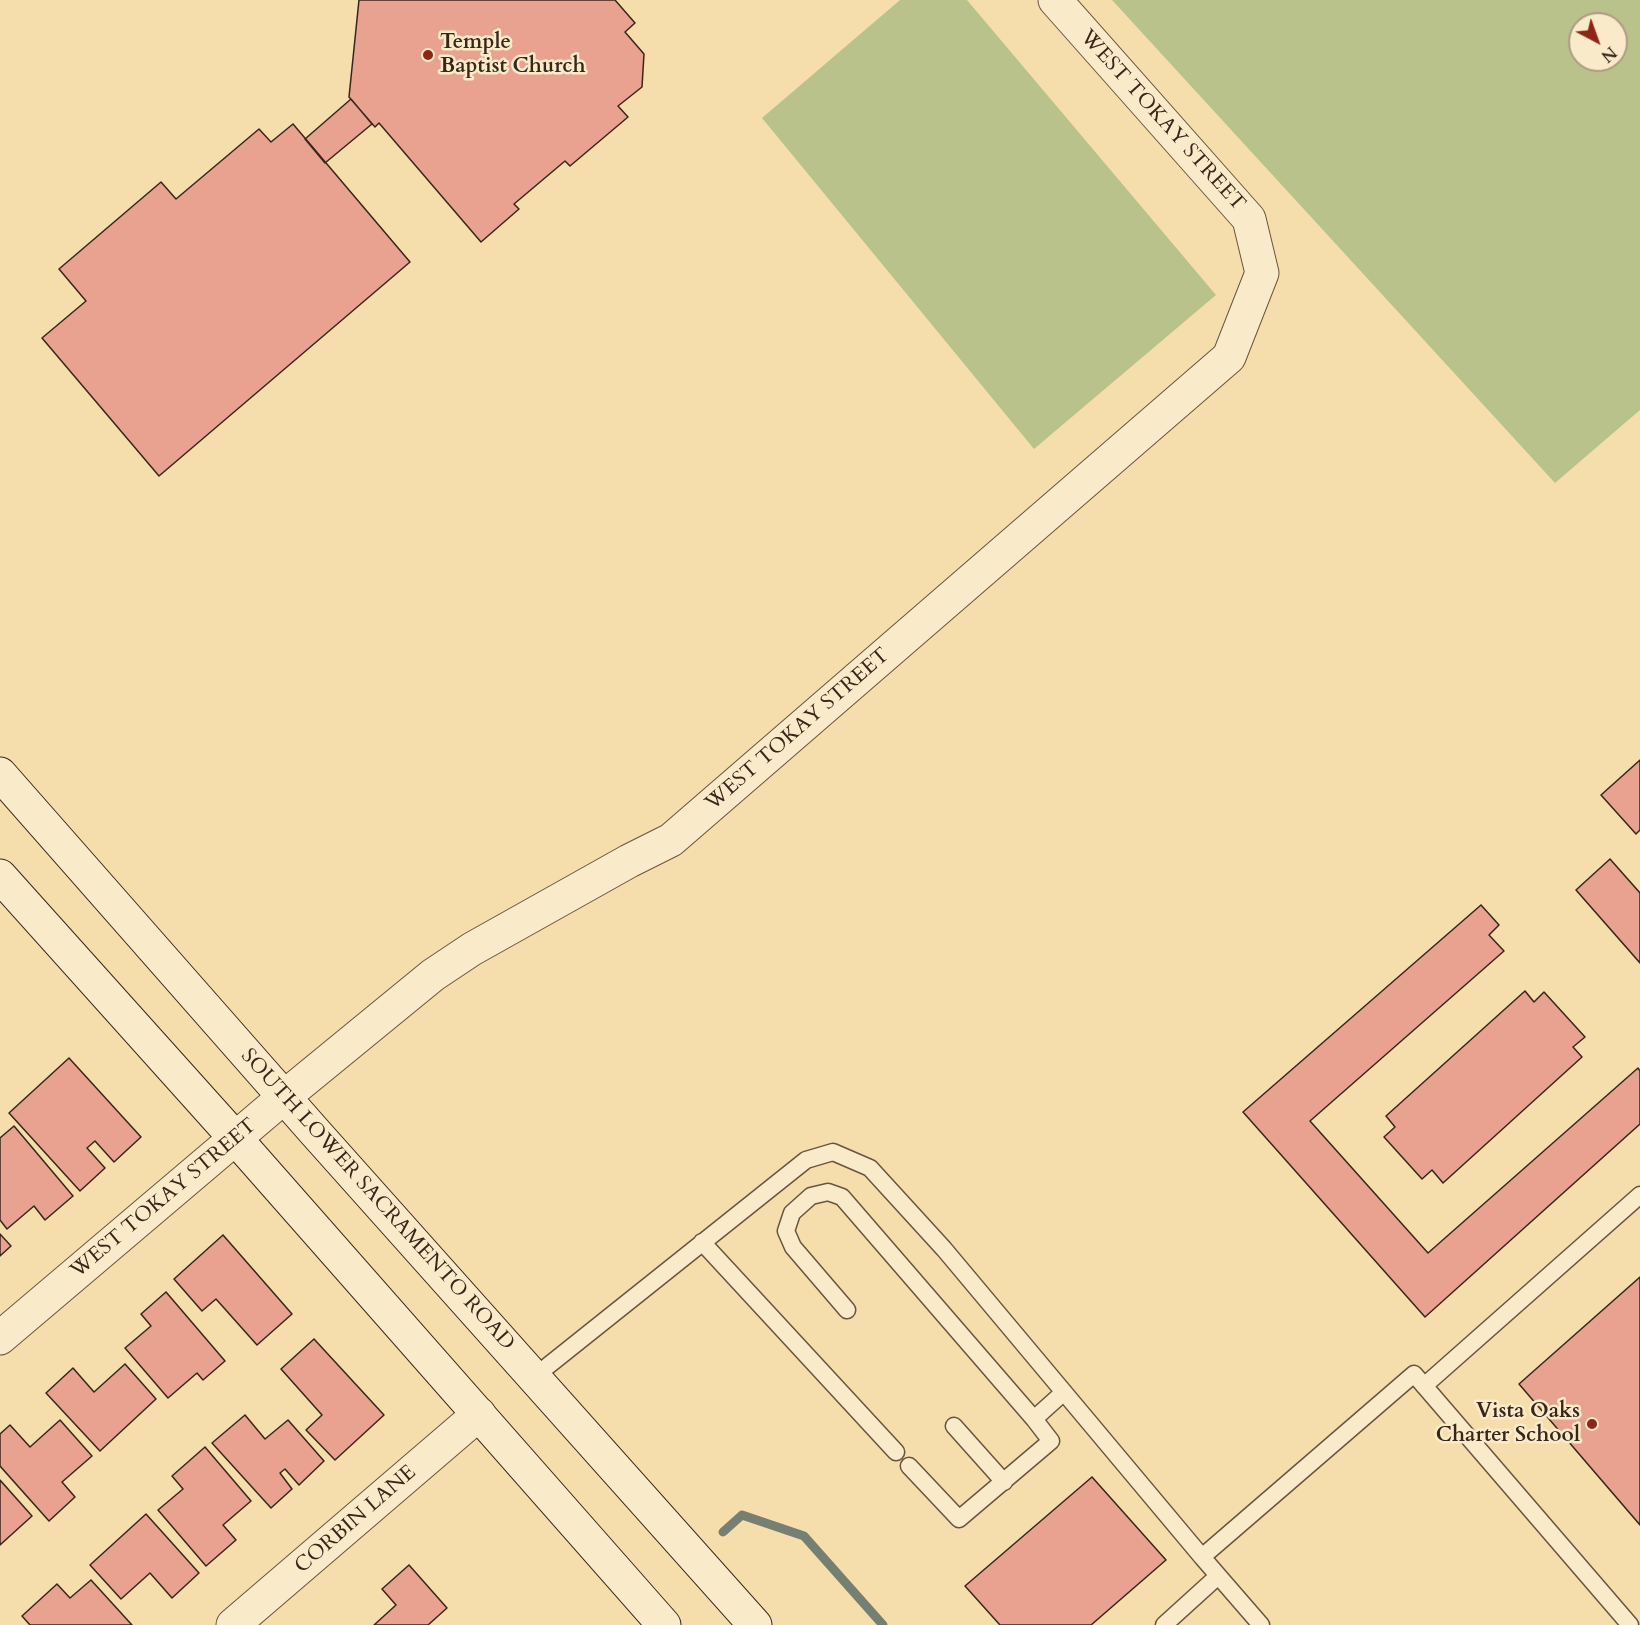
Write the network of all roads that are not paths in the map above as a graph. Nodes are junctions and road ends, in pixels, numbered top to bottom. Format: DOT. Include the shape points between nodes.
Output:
graph roads {
  1 [pos="1055,0"];
  2 [pos="0,774"];
  3 [pos="0,876"];
  4 [pos="284,1097"];
  5 [pos="236,1138"];
  6 [pos="1640,1196"];
  7 [pos="702,1242"];
  8 [pos="848,1310"];
  9 [pos="0,1338"];
  10 [pos="534,1377"];
  11 [pos="1424,1386"];
  12 [pos="1064,1392"];
  13 [pos="478,1414"];
  14 [pos="1034,1419"];
  15 [pos="954,1426"];
  16 [pos="896,1452"];
  17 [pos="909,1466"];
  18 [pos="1004,1482"];
  19 [pos="1202,1557"];
  20 [pos="1218,1576"];
  21 [pos="233,1625"];
  22 [pos="664,1625"];
  23 [pos="755,1625"];
  24 [pos="1164,1625"];
  25 [pos="1261,1625"];
  26 [pos="1630,1625"];
  1 -- 4 [label="street, WEST TOKAY STREET" via="1249,219 1262,273 1229,357 670,840 472,949 433,975"];
  2 -- 4 [label="street, SOUTH LOWER SACRAMENTO ROAD"];
  3 -- 5 [label="street"];
  4 -- 5 [label="street, WEST TOKAY STREET"];
  4 -- 10 [label="street, SOUTH LOWER SACRAMENTO ROAD"];
  5 -- 9 [label="street, WEST TOKAY STREET"];
  5 -- 13 [label="street"];
  6 -- 11 [label="lane"];
  7 -- 10 [label="lane"];
  7 -- 12 [label="lane" via="806,1160 832,1152 870,1168"];
  7 -- 16 [label="lane"];
  8 -- 14 [label="lane" via="793,1247 786,1231 792,1213 811,1196 828,1192 842,1197"];
  10 -- 23 [label="street, SOUTH LOWER SACRAMENTO ROAD"];
  11 -- 19 [label="lane" via="1414,1374"];
  11 -- 26 [label="lane"];
  12 -- 14 [label="lane"];
  12 -- 19 [label="lane"];
  13 -- 21 [label="street, CORBIN LANE"];
  13 -- 22 [label="street"];
  14 -- 18 [label="lane" via="1051,1441"];
  15 -- 18 [label="lane"];
  17 -- 18 [label="lane" via="959,1519"];
  19 -- 20 [label="lane"];
  20 -- 24 [label="lane"];
  20 -- 25 [label="lane"];
}
